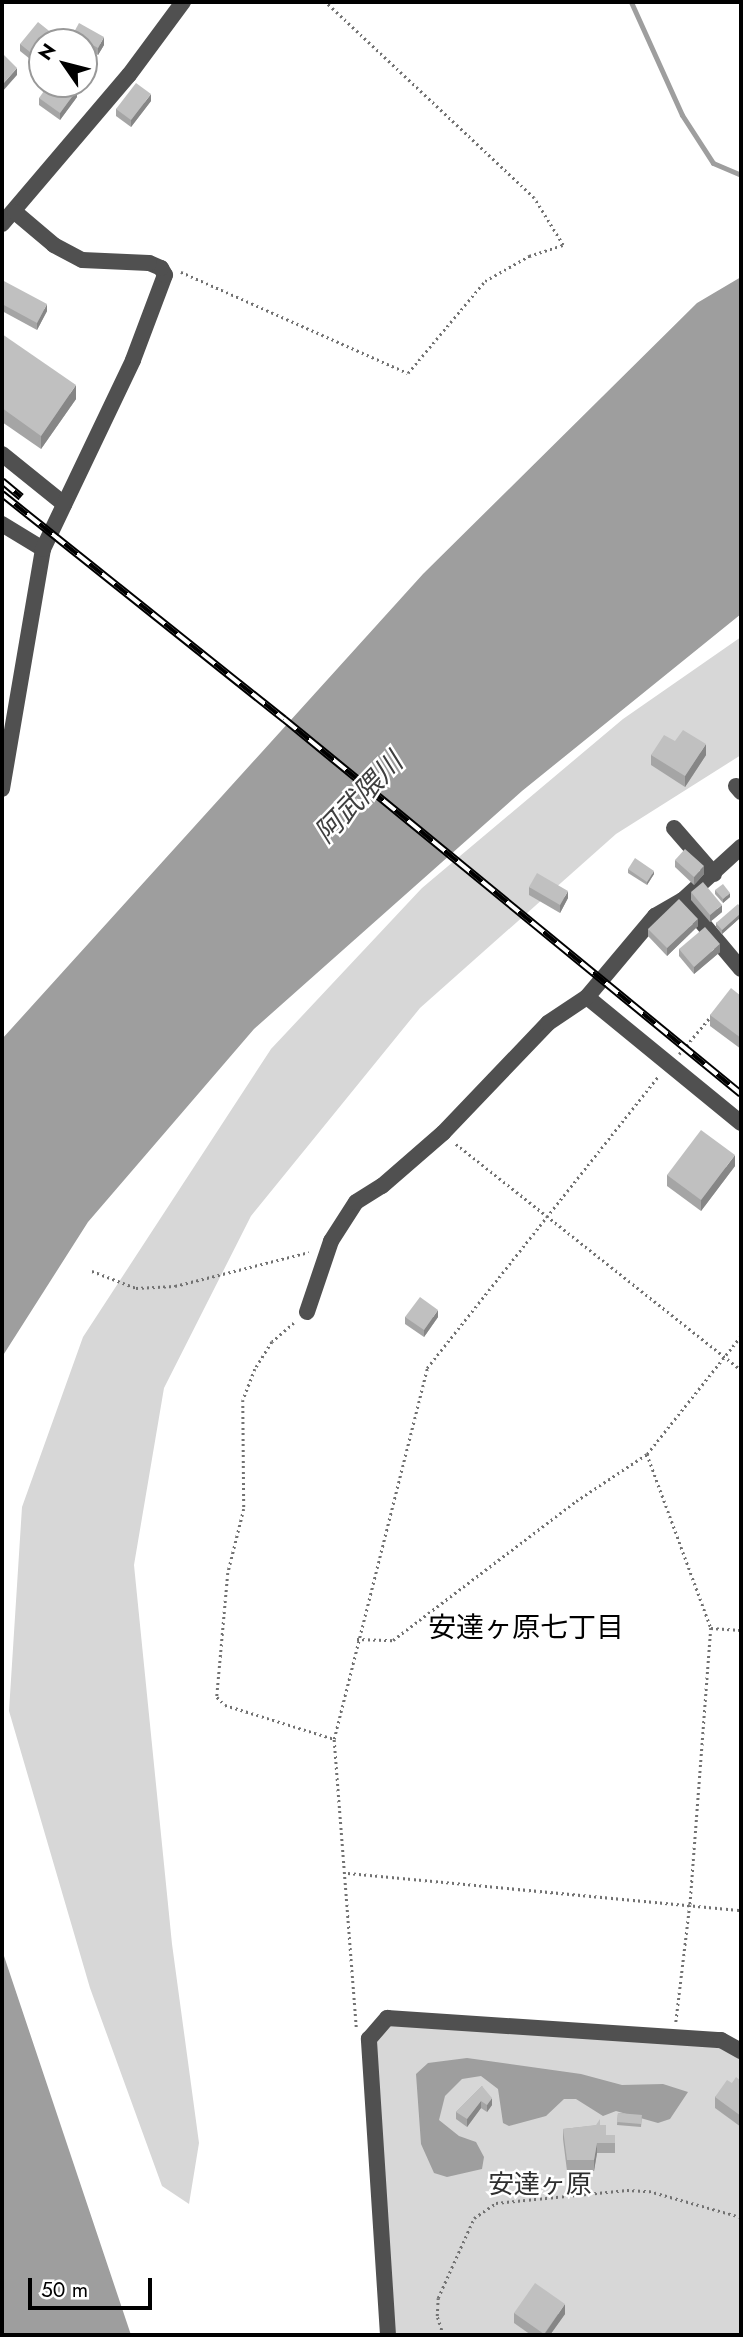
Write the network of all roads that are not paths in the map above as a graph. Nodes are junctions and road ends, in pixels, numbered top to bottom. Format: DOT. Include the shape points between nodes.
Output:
graph roads {
  1 [pos="183,2"];
  2 [pos="15,212"];
  3 [pos="2,224"];
  4 [pos="2,454"];
  5 [pos="64,504"];
  6 [pos="2,524"];
  7 [pos="43,549"];
  8 [pos="2,789"];
  9 [pos="674,828"];
  10 [pos="741,847"];
  11 [pos="715,874"];
  12 [pos="683,900"];
  13 [pos="741,969"];
  14 [pos="587,997"];
  15 [pos="741,1123"];
  16 [pos="307,1312"];
  17 [pos="741,2051"];
  18 [pos="388,2335"];
  1 -- 2 [label="street"];
  2 -- 3 [label="street"];
  2 -- 5 [label="street" via="54,245 82,260 161,268 164,275 133,360"];
  4 -- 5 [label="street"];
  5 -- 7 [label="street"];
  6 -- 7 [label="street"];
  7 -- 8 [label="street"];
  9 -- 11 [label="street"];
  10 -- 11 [label="street"];
  11 -- 12 [label="street"];
  12 -- 13 [label="street"];
  12 -- 14 [label="street" via="655,916"];
  14 -- 15 [label="street"];
  14 -- 16 [label="street" via="548,1023 443,1133 356,1202 329,1247"];
  17 -- 18 [label="street" via="721,2040 399,2015 387,2018 369,2039"];
}
